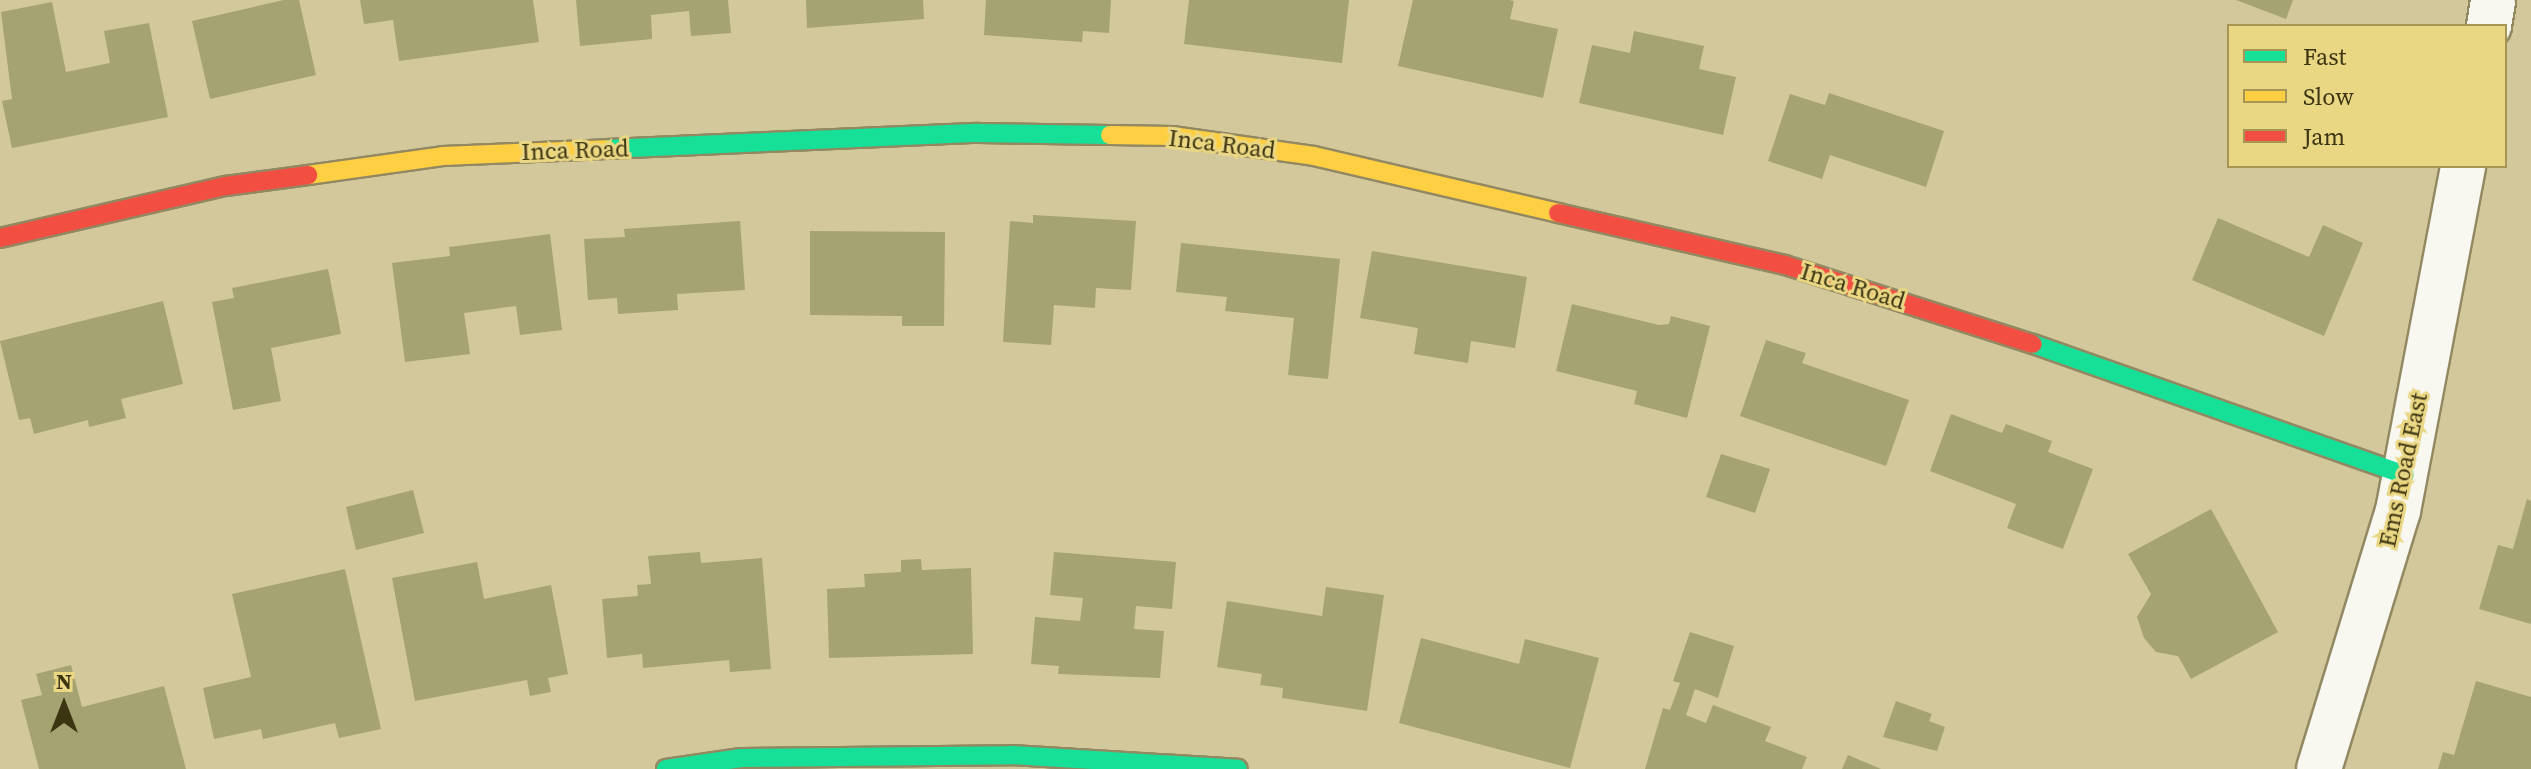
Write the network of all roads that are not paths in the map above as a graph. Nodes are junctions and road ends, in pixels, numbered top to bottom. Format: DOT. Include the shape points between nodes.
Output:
graph roads {
  1 [pos="2493,0"];
  2 [pos="2489,24"];
  3 [pos="2463,168"];
  4 [pos="0,238"];
  5 [pos="2405,475"];
  6 [pos="666,769"];
  7 [pos="1238,769"];
  8 [pos="2319,769"];
  1 -- 2 [label="street"];
  3 -- 5 [label="street, Ems Road East"];
  4 -- 5 [label="street, Inca Road" via="226,186 443,156 978,133 1172,136 1314,156 1785,265 1954,316"];
  5 -- 8 [label="street, Ems Road East"];
  6 -- 7 [label="street" via="741,758 1012,755"];
}
